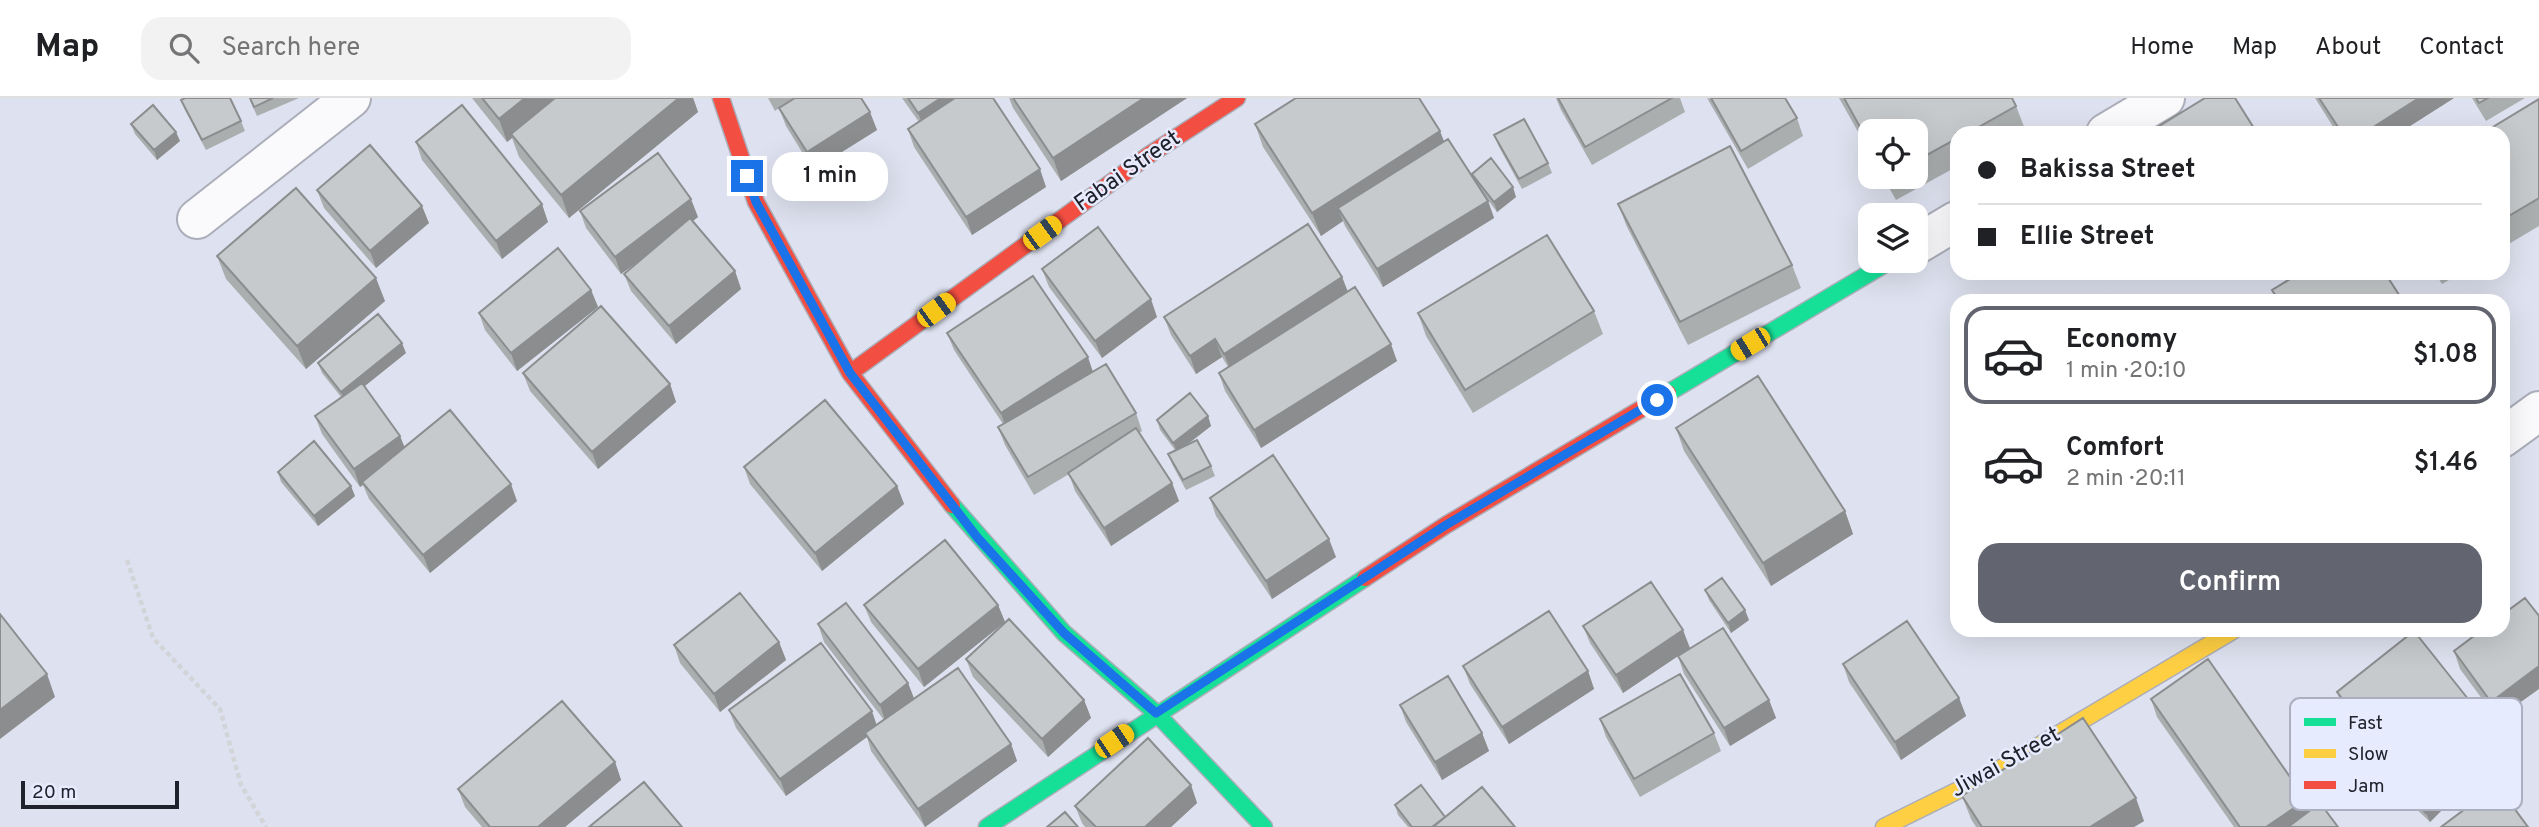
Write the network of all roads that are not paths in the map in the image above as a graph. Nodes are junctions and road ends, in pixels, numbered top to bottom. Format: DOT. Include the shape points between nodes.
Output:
graph roads {
  1 [pos="351,98"];
  2 [pos="721,98"];
  3 [pos="1237,98"];
  4 [pos="2165,98"];
  5 [pos="2118,126"];
  6 [pos="197,219"];
  7 [pos="1950,225"];
  8 [pos="1928,238"];
  9 [pos="1870,273"];
  10 [pos="850,373"];
  11 [pos="2539,411"];
  12 [pos="2510,432"];
  13 [pos="2222,637"];
  14 [pos="1156,713"];
  15 [pos="987,827"];
  16 [pos="1264,827"];
  17 [pos="1884,827"];
  1 -- 6 [label="street"];
  2 -- 10 [label="street" via="756,202"];
  3 -- 10 [label="street, Fabai Street" via="1149,155"];
  4 -- 5 [label="street"];
  7 -- 8 [label="street"];
  9 -- 14 [label="street" via="1446,525"];
  10 -- 14 [label="street" via="977,537 1064,633"];
  11 -- 12 [label="street"];
  13 -- 17 [label="street, Jiwai Street" via="1993,773"];
  14 -- 15 [label="street"];
  14 -- 16 [label="street"];
}
